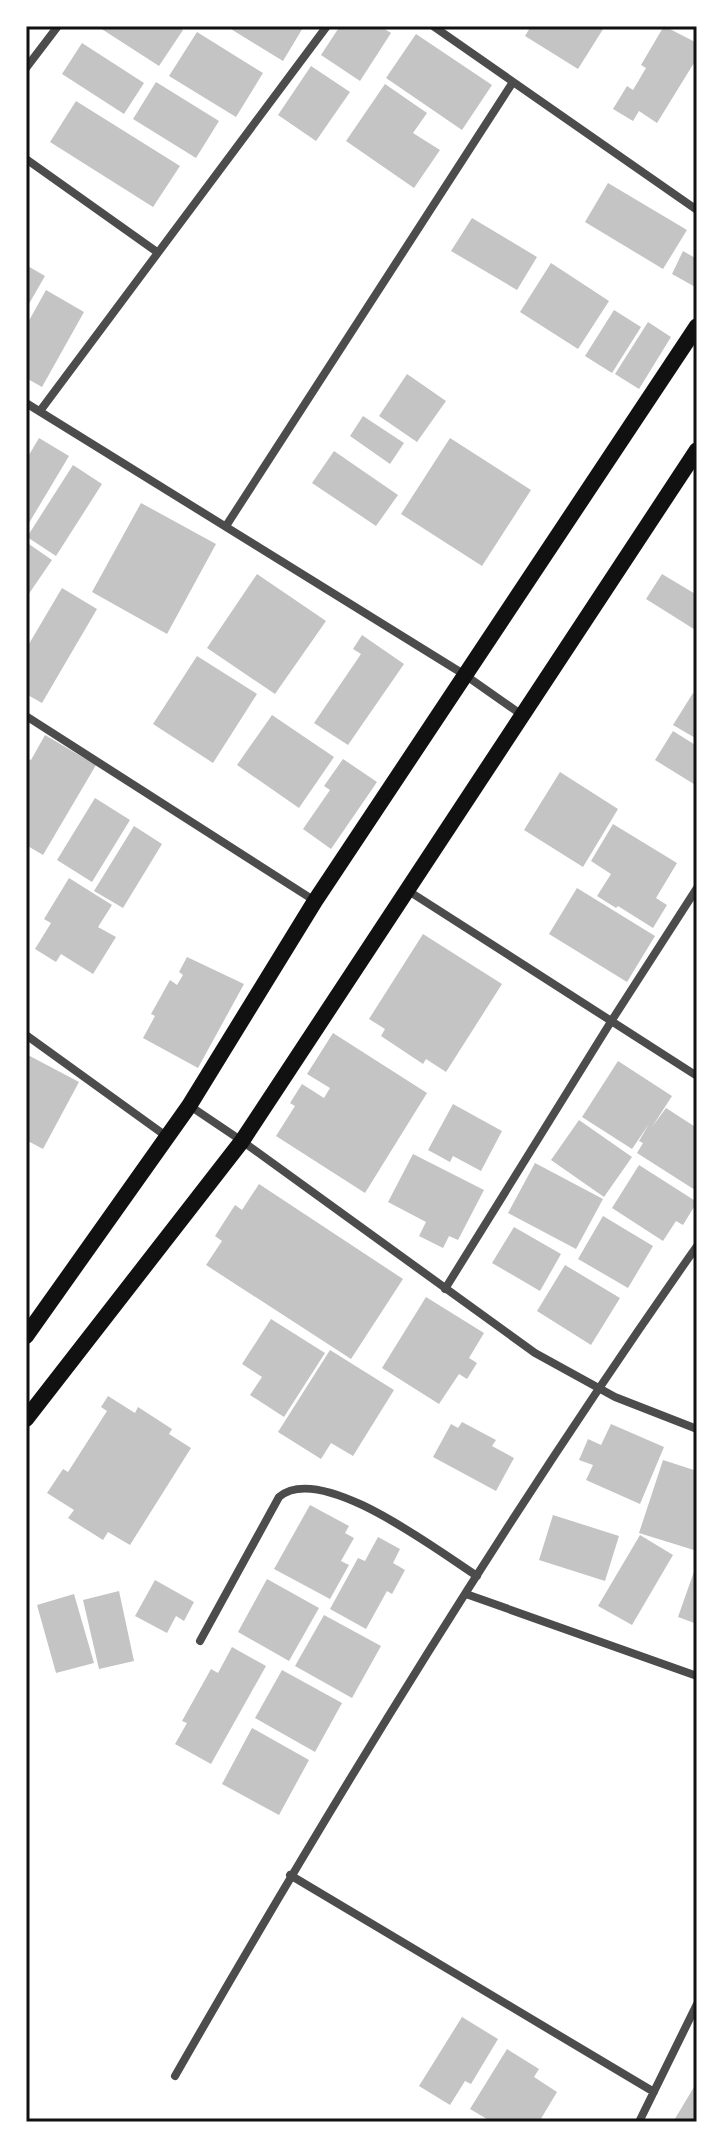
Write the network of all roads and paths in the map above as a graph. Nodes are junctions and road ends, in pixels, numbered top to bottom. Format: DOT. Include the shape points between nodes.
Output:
graph roads {
  1 [pos="58,26"];
  2 [pos="327,26"];
  3 [pos="433,26"];
  4 [pos="26,68"];
  5 [pos="513,82"];
  6 [pos="26,159"];
  7 [pos="697,210"];
  8 [pos="157,252"];
  9 [pos="697,326"];
  10 [pos="26,403"];
  11 [pos="40,411"];
  12 [pos="697,450"];
  13 [pos="226,526"];
  14 [pos="465,675"];
  15 [pos="522,715"];
  16 [pos="26,716"];
  17 [pos="697,888"];
  18 [pos="407,890"];
  19 [pos="315,901"];
  20 [pos="612,1020"];
  21 [pos="26,1035"];
  22 [pos="697,1076"];
  23 [pos="189,1106"];
  24 [pos="166,1136"];
  25 [pos="242,1141"];
  26 [pos="697,1246"];
  27 [pos="445,1289"];
  28 [pos="26,1336"];
  29 [pos="598,1387"];
  30 [pos="26,1419"];
  31 [pos="697,1429"];
  32 [pos="477,1576"];
  33 [pos="466,1594"];
  34 [pos="200,1641"];
  35 [pos="697,1676"];
  36 [pos="290,1875"];
  37 [pos="697,2004"];
  38 [pos="175,2076"];
  39 [pos="654,2092"];
  40 [pos="639,2122"];
  1 -- 4 [label="street"];
  2 -- 8 [label="street"];
  3 -- 5 [label="street"];
  5 -- 7 [label="street"];
  5 -- 13 [label="street"];
  6 -- 8 [label="street"];
  8 -- 11 [label="street"];
  9 -- 14 [label="main road"];
  10 -- 11 [label="street"];
  11 -- 13 [label="street"];
  12 -- 15 [label="main road"];
  13 -- 14 [label="street"];
  14 -- 15 [label="street"];
  14 -- 19 [label="main road"];
  15 -- 18 [label="main road"];
  16 -- 19 [label="street"];
  17 -- 20 [label="street"];
  18 -- 20 [label="street"];
  18 -- 25 [label="main road"];
  19 -- 23 [label="main road"];
  20 -- 22 [label="street"];
  20 -- 27 [label="street"];
  21 -- 24 [label="street"];
  23 -- 24 [label="main road"];
  23 -- 25 [label="street"];
  24 -- 28 [label="main road"];
  25 -- 27 [label="street"];
  25 -- 30 [label="main road"];
  26 -- 29 [label="street"];
  27 -- 29 [label="street" via="535,1353"];
  29 -- 31 [label="street"];
  29 -- 32 [label="street"];
  32 -- 33 [label="street"];
  32 -- 34 [label="street" via="359,1502 315,1488 287,1490"];
  33 -- 35 [label="street"];
  33 -- 36 [label="street"];
  36 -- 38 [label="street"];
  36 -- 39 [label="street"];
  37 -- 39 [label="street"];
  39 -- 40 [label="street"];
}
